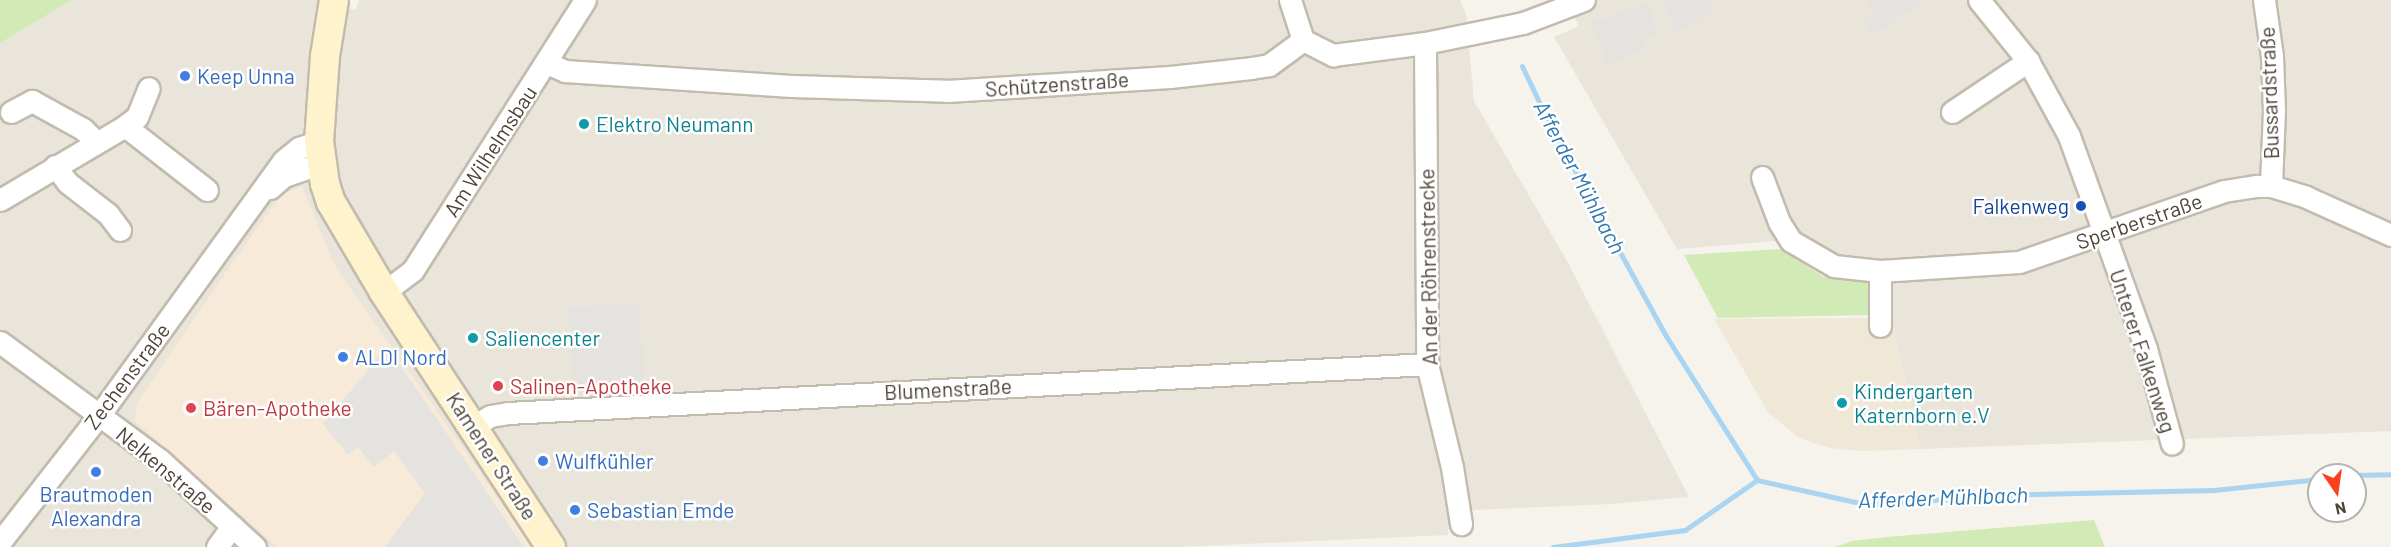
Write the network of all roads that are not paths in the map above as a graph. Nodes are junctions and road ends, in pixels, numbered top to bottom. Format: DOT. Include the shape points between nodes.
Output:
graph roads {
  1 [pos="334,0"];
  2 [pos="585,0"];
  3 [pos="1290,0"];
  4 [pos="1584,0"];
  5 [pos="1979,0"];
  6 [pos="2264,0"];
  7 [pos="1551,6"];
  8 [pos="1303,40"];
  9 [pos="1425,42"];
  10 [pos="2028,61"];
  11 [pos="547,63"];
  12 [pos="149,88"];
  13 [pos="11,112"];
  14 [pos="1952,112"];
  15 [pos="125,126"];
  16 [pos="95,141"];
  17 [pos="320,152"];
  18 [pos="55,166"];
  19 [pos="1762,177"];
  20 [pos="2271,186"];
  21 [pos="207,190"];
  22 [pos="0,200"];
  23 [pos="120,230"];
  24 [pos="2104,234"];
  25 [pos="2391,235"];
  26 [pos="1880,271"];
  27 [pos="384,292"];
  28 [pos="1880,326"];
  29 [pos="0,342"];
  30 [pos="1427,364"];
  31 [pos="100,414"];
  32 [pos="472,426"];
  33 [pos="2172,444"];
  34 [pos="1461,524"];
  35 [pos="232,526"];
  36 [pos="0,542"];
  37 [pos="217,547"];
  38 [pos="255,547"];
  39 [pos="551,547"];
  1 -- 17 [label="main road, Kamener Straße" via="325,56"];
  2 -- 11 [label="street, Am Wilhelmsbau"];
  3 -- 8 [label="street"];
  4 -- 7 [label="street"];
  5 -- 10 [label="street, Unterer Falkenweg"];
  6 -- 20 [label="street, Bussardstraße" via="2272,56"];
  7 -- 9 [label="street" via="1523,23"];
  8 -- 9 [label="street" via="1333,55"];
  8 -- 11 [label="street, Schützenstraße" via="1269,64 1251,68 947,91 792,86 565,71"];
  9 -- 30 [label="street, An der Röhrenstrecke"];
  10 -- 14 [label="street"];
  10 -- 24 [label="street, Unterer Falkenweg" via="2069,136"];
  11 -- 27 [label="street, Am Wilhelmsbau" via="413,270"];
  12 -- 15 [label="street" via="137,117"];
  13 -- 16 [label="street" via="32,101 83,129"];
  15 -- 16 [label="street"];
  15 -- 21 [label="street"];
  16 -- 18 [label="street"];
  17 -- 27 [label="main road, Kamener Straße" via="331,202"];
  17 -- 31 [label="street, Zechenstraße" via="299,148 283,161"];
  18 -- 22 [label="street"];
  18 -- 23 [label="street"];
  19 -- 26 [label="street, Sperberstraße" via="1779,222 1791,241 1834,266"];
  20 -- 24 [label="street, Sperberstraße" via="2224,191"];
  20 -- 25 [label="street, Sperberstraße" via="2343,212"];
  24 -- 26 [label="street, Sperberstraße" via="2019,262"];
  24 -- 33 [label="street, Unterer Falkenweg" via="2146,349"];
  26 -- 28 [label="street"];
  27 -- 32 [label="main road, Kamener Straße"];
  29 -- 31 [label="street, Nelkenstraße"];
  30 -- 32 [label="street, Blumenstraße" via="530,412 490,416"];
  30 -- 34 [label="street, An der Röhrenstrecke" via="1452,467"];
  31 -- 35 [label="street, Nelkenstraße" via="160,460"];
  31 -- 36 [label="street, Zechenstraße"];
  32 -- 39 [label="main road, Kamener Straße"];
  35 -- 37 [label="street, Nelkenstraße"];
  35 -- 38 [label="street, Nelkenstraße"];
}
